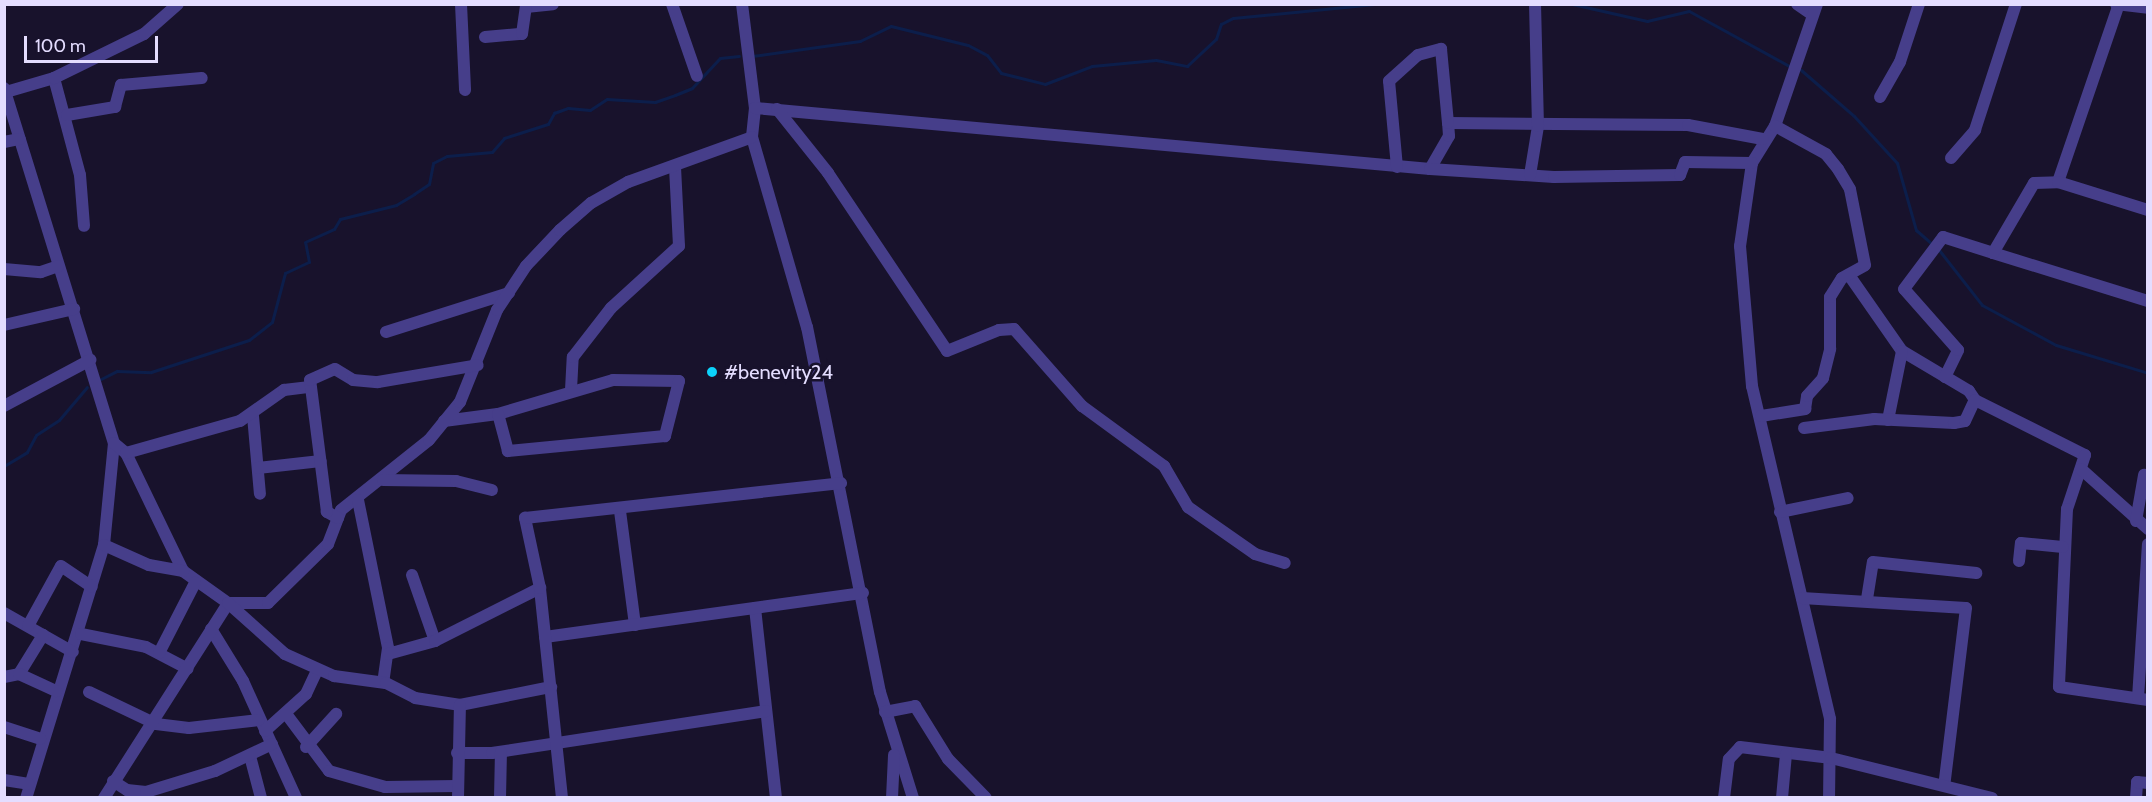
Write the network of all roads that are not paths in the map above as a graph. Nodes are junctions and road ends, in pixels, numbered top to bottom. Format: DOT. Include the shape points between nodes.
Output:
graph roads {
  1 [pos="178,4"];
  2 [pos="461,4"];
  3 [pos="553,4"];
  4 [pos="672,4"];
  5 [pos="742,4"];
  6 [pos="1535,4"];
  7 [pos="1797,4"];
  8 [pos="1919,4"];
  9 [pos="2016,4"];
  10 [pos="2118,5"];
  11 [pos="526,6"];
  12 [pos="2148,8"];
  13 [pos="1815,10"];
  14 [pos="485,37"];
  15 [pos="698,76"];
  16 [pos="54,78"];
  17 [pos="202,78"];
  18 [pos="5,90"];
  19 [pos="465,90"];
  20 [pos="1880,98"];
  21 [pos="755,108"];
  22 [pos="777,109"];
  23 [pos="67,115"];
  24 [pos="1448,123"];
  25 [pos="1538,126"];
  26 [pos="1775,126"];
  27 [pos="752,137"];
  28 [pos="20,139"];
  29 [pos="1763,139"];
  30 [pos="4,142"];
  31 [pos="1951,158"];
  32 [pos="1752,163"];
  33 [pos="1397,167"];
  34 [pos="675,168"];
  35 [pos="1430,170"];
  36 [pos="1530,175"];
  37 [pos="2058,182"];
  38 [pos="2148,210"];
  39 [pos="84,226"];
  40 [pos="1994,253"];
  41 [pos="58,266"];
  42 [pos="4,269"];
  43 [pos="1851,278"];
  44 [pos="508,292"];
  45 [pos="2148,301"];
  46 [pos="74,309"];
  47 [pos="4,326"];
  48 [pos="386,332"];
  49 [pos="1902,351"];
  50 [pos="90,360"];
  51 [pos="478,365"];
  52 [pos="1945,377"];
  53 [pos="310,387"];
  54 [pos="571,390"];
  55 [pos="1975,400"];
  56 [pos="4,406"];
  57 [pos="498,414"];
  58 [pos="253,416"];
  59 [pos="1761,416"];
  60 [pos="1888,420"];
  61 [pos="444,421"];
  62 [pos="1804,428"];
  63 [pos="114,443"];
  64 [pos="126,453"];
  65 [pos="321,461"];
  66 [pos="258,468"];
  67 [pos="2081,469"];
  68 [pos="2144,475"];
  69 [pos="383,480"];
  70 [pos="841,483"];
  71 [pos="492,490"];
  72 [pos="260,494"];
  73 [pos="1848,498"];
  74 [pos="358,500"];
  75 [pos="620,511"];
  76 [pos="1780,512"];
  77 [pos="338,518"];
  78 [pos="2136,521"];
  79 [pos="2148,529"];
  80 [pos="2148,544"];
  81 [pos="104,545"];
  82 [pos="2063,547"];
  83 [pos="2019,561"];
  84 [pos="1286,563"];
  85 [pos="183,571"];
  86 [pos="1976,573"];
  87 [pos="412,575"];
  88 [pos="195,583"];
  89 [pos="92,587"];
  90 [pos="540,588"];
  91 [pos="863,593"];
  92 [pos="1802,598"];
  93 [pos="1867,599"];
  94 [pos="228,603"];
  95 [pos="755,608"];
  96 [pos="4,613"];
  97 [pos="635,625"];
  98 [pos="28,626"];
  99 [pos="211,629"];
  100 [pos="81,634"];
  101 [pos="44,635"];
  102 [pos="545,637"];
  103 [pos="435,640"];
  104 [pos="73,652"];
  105 [pos="159,653"];
  106 [pos="388,654"];
  107 [pos="188,669"];
  108 [pos="317,670"];
  109 [pos="19,674"];
  110 [pos="4,677"];
  111 [pos="383,682"];
  112 [pos="551,687"];
  113 [pos="56,692"];
  114 [pos="89,692"];
  115 [pos="2143,699"];
  116 [pos="460,705"];
  117 [pos="766,711"];
  118 [pos="885,712"];
  119 [pos="336,714"];
  120 [pos="287,715"];
  121 [pos="150,721"];
  122 [pos="262,726"];
  123 [pos="4,727"];
  124 [pos="40,739"];
  125 [pos="554,740"];
  126 [pos="272,744"];
  127 [pos="306,747"];
  128 [pos="894,751"];
  129 [pos="501,752"];
  130 [pos="457,753"];
  131 [pos="1786,754"];
  132 [pos="250,756"];
  133 [pos="1831,758"];
  134 [pos="4,780"];
  135 [pos="113,781"];
  136 [pos="418,783"];
  137 [pos="2148,783"];
  138 [pos="29,784"];
  139 [pos="1944,786"];
  140 [pos="384,792"];
  141 [pos="458,792"];
  142 [pos="26,798"];
  143 [pos="104,798"];
  144 [pos="261,798"];
  145 [pos="296,798"];
  146 [pos="420,798"];
  147 [pos="500,798"];
  148 [pos="562,798"];
  149 [pos="776,798"];
  150 [pos="892,798"];
  151 [pos="913,798"];
  152 [pos="986,798"];
  153 [pos="1724,798"];
  154 [pos="1782,798"];
  155 [pos="1829,798"];
  156 [pos="1992,798"];
  157 [pos="2136,798"];
  1 -- 16 [label="street" via="144,34"];
  2 -- 19 [label="street"];
  3 -- 11 [label="street"];
  4 -- 15 [label="street"];
  5 -- 21 [label="street"];
  6 -- 25 [label="street"];
  7 -- 13 [label="street"];
  8 -- 20 [label="street" via="1900,62"];
  9 -- 31 [label="street" via="1975,130"];
  10 -- 12 [label="street"];
  10 -- 37 [label="street"];
  11 -- 14 [label="street" via="522,34"];
  13 -- 26 [label="street"];
  16 -- 18 [label="street"];
  16 -- 23 [label="street"];
  17 -- 23 [label="street" via="121,85 115,107"];
  18 -- 28 [label="street"];
  21 -- 22 [label="street"];
  21 -- 27 [label="street"];
  22 -- 33 [label="street"];
  22 -- 84 [label="street" via="828,173 947,351 999,330 1014,329 1082,406 1164,466 1188,507 1256,554"];
  23 -- 39 [label="street"];
  24 -- 25 [label="street"];
  24 -- 33 [label="street" via="1441,49 1418,55 1389,81"];
  24 -- 35 [label="street" via="1449,136"];
  25 -- 29 [label="street" via="1688,125"];
  25 -- 36 [label="street"];
  26 -- 29 [label="street"];
  26 -- 43 [label="street" via="1826,154 1850,189 1865,265"];
  27 -- 34 [label="street"];
  27 -- 70 [label="street" via="799,298"];
  28 -- 30 [label="street"];
  28 -- 41 [label="street"];
  29 -- 32 [label="street"];
  32 -- 36 [label="street" via="1685,162 1680,175"];
  32 -- 59 [label="street" via="1740,256 1752,386"];
  33 -- 35 [label="street"];
  34 -- 44 [label="street" via="628,182 591,203 526,266"];
  34 -- 54 [label="street" via="679,246 610,308 573,357"];
  35 -- 36 [label="street"];
  37 -- 38 [label="street"];
  37 -- 40 [label="street" via="2034,183"];
  40 -- 45 [label="street"];
  40 -- 52 [label="street" via="1943,237 1904,289 1958,350"];
  41 -- 42 [label="street" via="41,272"];
  41 -- 46 [label="street"];
  43 -- 49 [label="street"];
  43 -- 59 [label="street" via="1842,278 1830,297 1830,350 1823,378 1807,396 1805,409"];
  44 -- 48 [label="street"];
  44 -- 51 [label="street"];
  46 -- 47 [label="street"];
  46 -- 50 [label="street"];
  49 -- 52 [label="street"];
  49 -- 60 [label="street"];
  50 -- 56 [label="street"];
  50 -- 63 [label="street"];
  51 -- 53 [label="street" via="378,382 353,380 335,369 310,380"];
  51 -- 61 [label="street"];
  52 -- 55 [label="street"];
  53 -- 58 [label="street" via="284,390"];
  53 -- 65 [label="street"];
  54 -- 57 [label="street"];
  54 -- 57 [label="street" via="613,380 679,381 665,436 508,451"];
  55 -- 60 [label="street" via="1965,421"];
  55 -- 67 [label="street" via="2085,455"];
  57 -- 61 [label="street"];
  58 -- 64 [label="street"];
  58 -- 66 [label="street"];
  59 -- 76 [label="street"];
  60 -- 62 [label="street"];
  61 -- 69 [label="street"];
  63 -- 64 [label="street"];
  63 -- 81 [label="street"];
  64 -- 85 [label="street"];
  65 -- 66 [label="street"];
  65 -- 77 [label="street" via="327,512"];
  66 -- 72 [label="street"];
  67 -- 78 [label="street"];
  67 -- 82 [label="street" via="2067,509"];
  68 -- 78 [label="street"];
  69 -- 71 [label="street" via="456,481"];
  69 -- 74 [label="street"];
  70 -- 75 [label="street"];
  70 -- 91 [label="street"];
  73 -- 76 [label="street"];
  74 -- 77 [label="street"];
  74 -- 106 [label="street"];
  75 -- 90 [label="street" via="525,518"];
  75 -- 97 [label="street"];
  76 -- 92 [label="street"];
  77 -- 94 [label="street" via="328,544 268,603"];
  78 -- 79 [label="street"];
  80 -- 115 [label="street"];
  81 -- 85 [label="street" via="149,565"];
  81 -- 89 [label="street"];
  82 -- 83 [label="street" via="2021,543"];
  82 -- 115 [label="street" via="2060,687"];
  85 -- 88 [label="street"];
  86 -- 93 [label="street" via="1873,562"];
  87 -- 103 [label="street"];
  88 -- 94 [label="street"];
  88 -- 105 [label="street"];
  89 -- 98 [label="street" via="62,566"];
  89 -- 100 [label="street"];
  90 -- 102 [label="street"];
  90 -- 103 [label="street"];
  91 -- 95 [label="street"];
  91 -- 118 [label="street"];
  92 -- 93 [label="street"];
  92 -- 133 [label="street" via="1830,719"];
  93 -- 139 [label="street" via="1966,608"];
  94 -- 99 [label="street"];
  94 -- 108 [label="street" via="269,644"];
  95 -- 97 [label="street"];
  95 -- 117 [label="street"];
  96 -- 98 [label="street"];
  97 -- 102 [label="street"];
  98 -- 101 [label="street"];
  99 -- 107 [label="street"];
  99 -- 122 [label="street"];
  100 -- 104 [label="street"];
  100 -- 105 [label="street"];
  101 -- 104 [label="street"];
  101 -- 109 [label="street"];
  102 -- 112 [label="street"];
  103 -- 106 [label="street"];
  104 -- 113 [label="street"];
  105 -- 107 [label="street"];
  106 -- 111 [label="street"];
  107 -- 121 [label="street"];
  108 -- 111 [label="street"];
  108 -- 120 [label="street"];
  109 -- 110 [label="street"];
  109 -- 113 [label="street"];
  111 -- 116 [label="street" via="415,698"];
  112 -- 116 [label="street"];
  112 -- 125 [label="street"];
  113 -- 124 [label="street"];
  114 -- 121 [label="street"];
  116 -- 130 [label="street"];
  117 -- 125 [label="street"];
  117 -- 149 [label="street"];
  118 -- 128 [label="street"];
  118 -- 152 [label="street" via="915,706 948,759"];
  119 -- 127 [label="street"];
  120 -- 122 [label="street"];
  120 -- 127 [label="street"];
  121 -- 122 [label="street" via="189,728"];
  121 -- 135 [label="street"];
  122 -- 126 [label="street"];
  123 -- 124 [label="street"];
  124 -- 138 [label="street"];
  125 -- 129 [label="street"];
  125 -- 148 [label="street"];
  126 -- 132 [label="street"];
  126 -- 145 [label="street"];
  127 -- 140 [label="street" via="329,771"];
  128 -- 150 [label="street"];
  128 -- 151 [label="street"];
  129 -- 130 [label="street"];
  129 -- 147 [label="street"];
  130 -- 141 [label="street"];
  131 -- 133 [label="street"];
  131 -- 153 [label="street" via="1740,747 1734,751 1724,780"];
  131 -- 154 [label="street"];
  132 -- 135 [label="street" via="146,792 126,790"];
  132 -- 144 [label="street"];
  133 -- 139 [label="street"];
  133 -- 155 [label="street"];
  134 -- 138 [label="street"];
  135 -- 143 [label="street"];
  136 -- 140 [label="street"];
  136 -- 141 [label="street" via="431,790"];
  136 -- 146 [label="street"];
  137 -- 157 [label="street" via="2137,782"];
  138 -- 142 [label="street"];
  139 -- 156 [label="street"];
}
